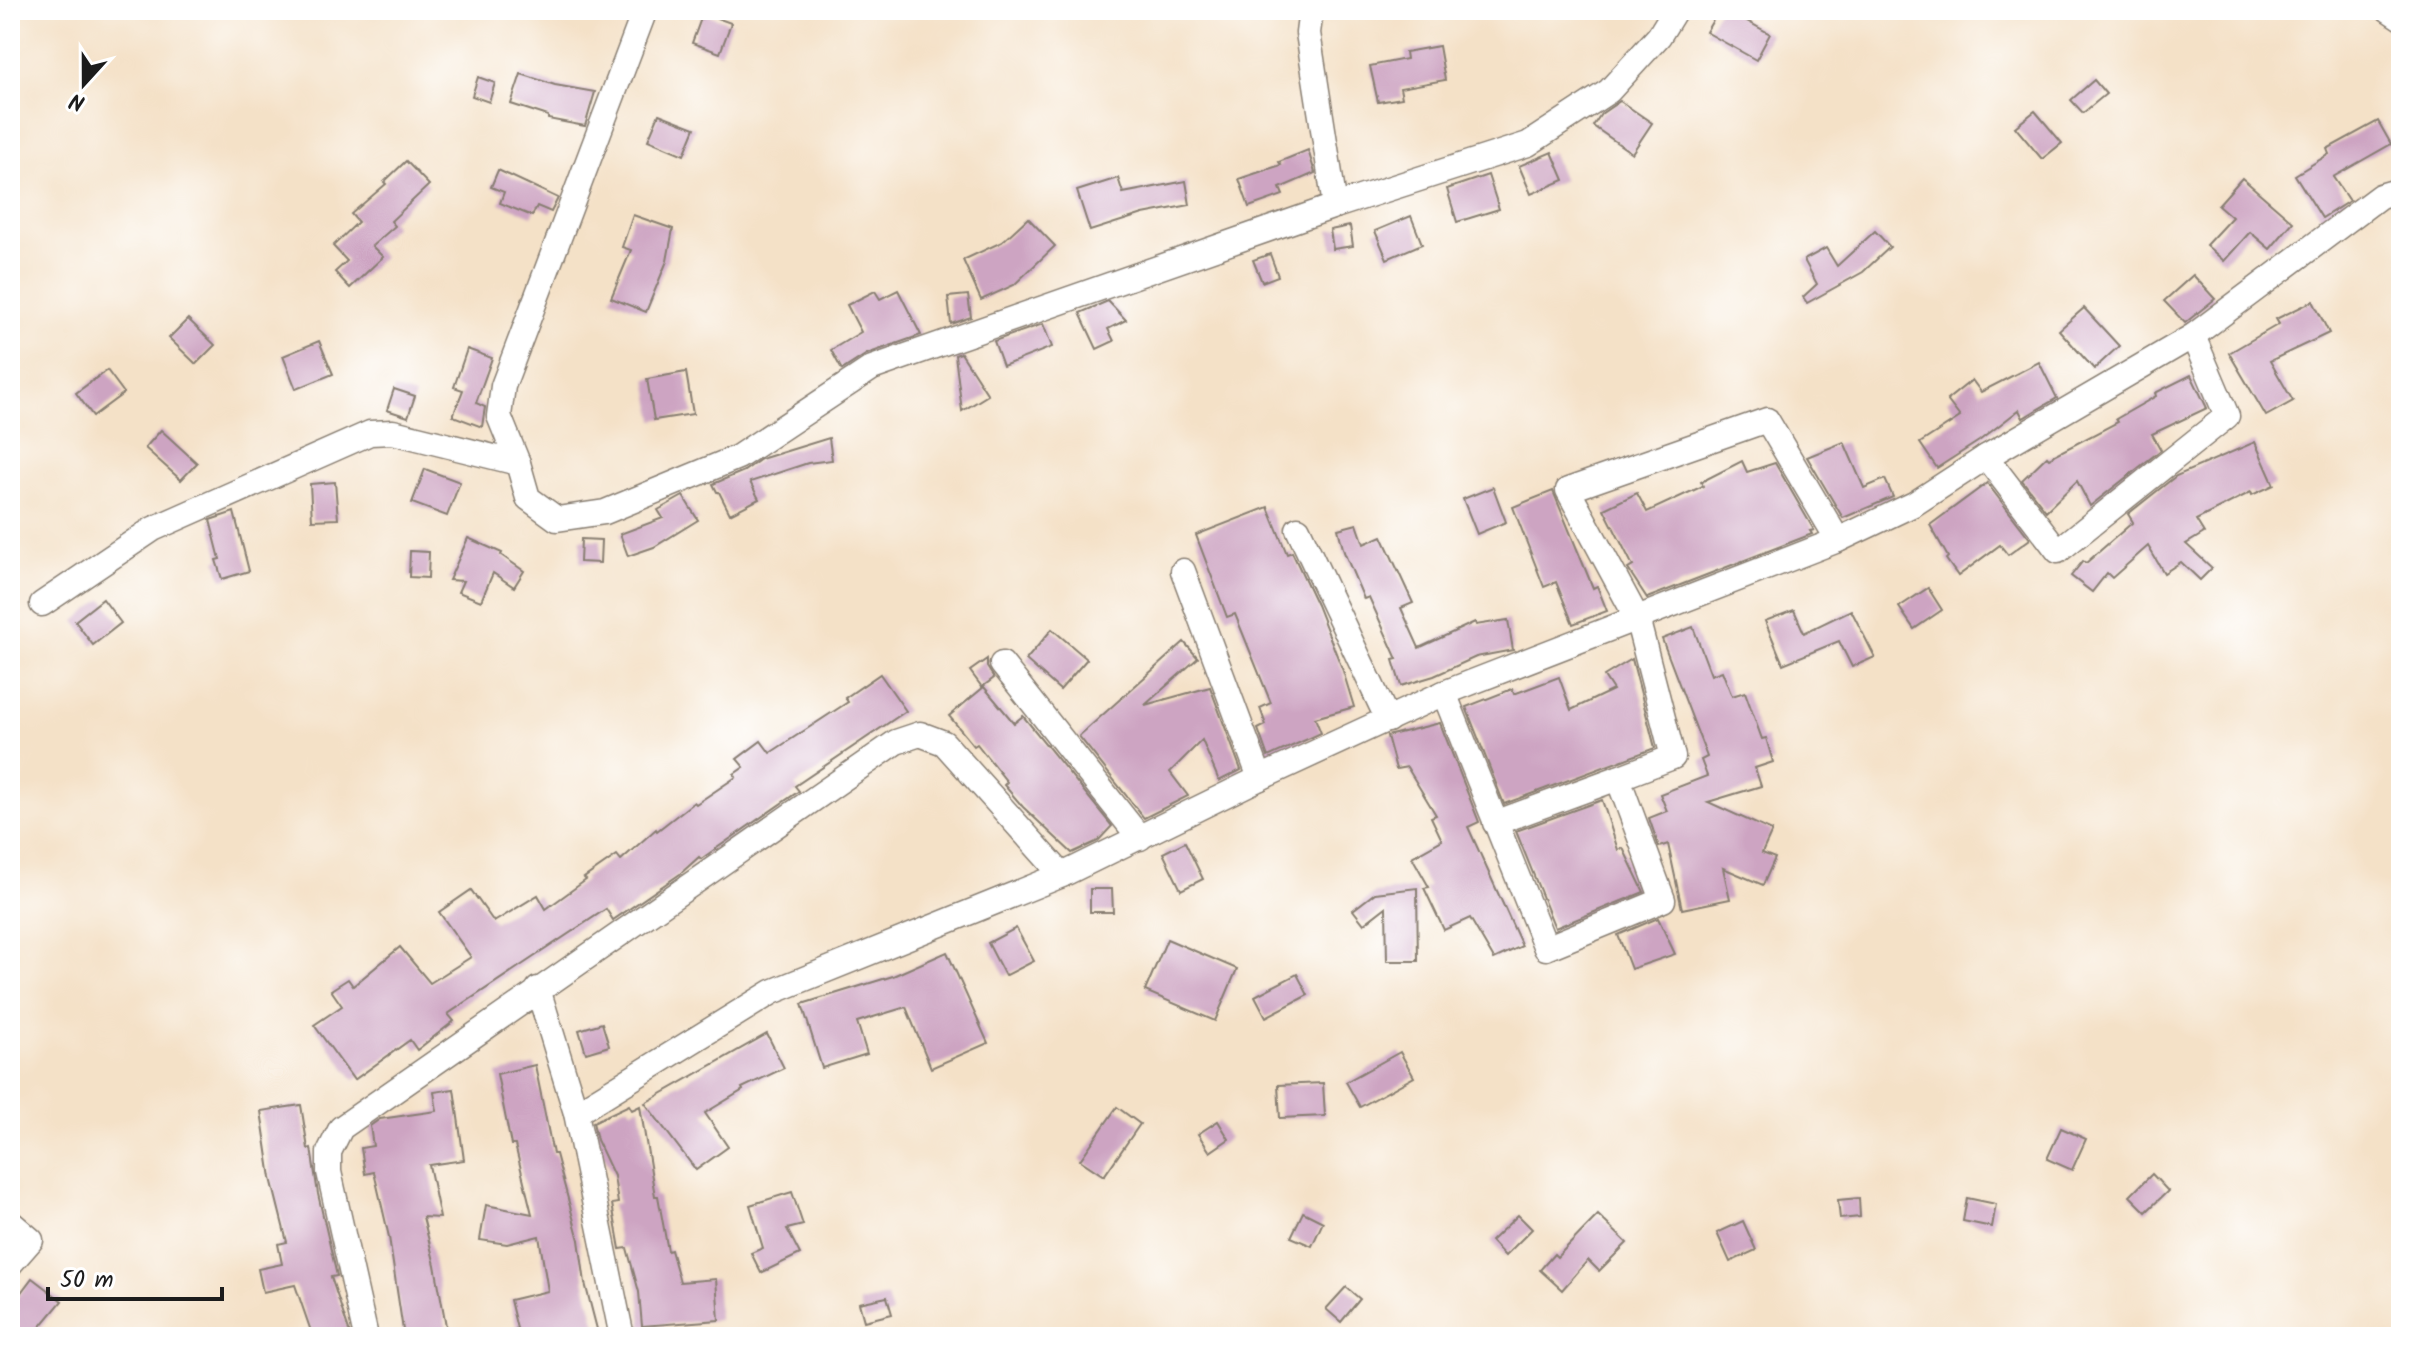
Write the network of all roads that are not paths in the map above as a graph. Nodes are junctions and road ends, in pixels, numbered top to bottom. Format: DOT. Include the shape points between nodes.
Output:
graph roads {
  1 [pos="645,10"];
  2 [pos="1311,10"];
  3 [pos="1675,10"];
  4 [pos="2389,10"];
  5 [pos="2401,18"];
  6 [pos="2401,190"];
  7 [pos="1335,206"];
  8 [pos="2193,336"];
  9 [pos="1986,457"];
  10 [pos="518,463"];
  11 [pos="1298,529"];
  12 [pos="1838,540"];
  13 [pos="1183,571"];
  14 [pos="42,604"];
  15 [pos="1637,618"];
  16 [pos="1002,664"];
  17 [pos="1444,693"];
  18 [pos="1388,720"];
  19 [pos="1260,778"];
  20 [pos="1618,778"];
  21 [pos="1495,823"];
  22 [pos="1140,838"];
  23 [pos="1062,875"];
  24 [pos="538,989"];
  25 [pos="576,1113"];
  26 [pos="10,1222"];
  27 [pos="10,1264"];
  28 [pos="366,1337"];
  29 [pos="622,1337"];
  1 -- 10 [label="street" via="503,386 499,416"];
  2 -- 7 [label="street" via="1308,33"];
  3 -- 7 [label="street" via="1659,36 1609,91 1528,144"];
  4 -- 5 [label="street"];
  6 -- 8 [label="street" via="2380,196"];
  7 -- 10 [label="street" via="872,368 738,457 605,512 557,519 528,498"];
  8 -- 9 [label="street"];
  8 -- 9 [label="street" via="2227,416 2058,551"];
  9 -- 12 [label="street" via="1914,504"];
  10 -- 14 [label="street" via="393,432 370,433 153,529"];
  11 -- 18 [label="street"];
  12 -- 15 [label="street"];
  12 -- 15 [label="street" via="1767,420 1568,490"];
  13 -- 19 [label="street"];
  15 -- 17 [label="street"];
  15 -- 20 [label="street" via="1673,757"];
  16 -- 22 [label="street"];
  17 -- 18 [label="street"];
  17 -- 21 [label="street"];
  18 -- 19 [label="street"];
  19 -- 22 [label="street"];
  20 -- 21 [label="street"];
  20 -- 21 [label="street" via="1663,900 1546,948"];
  22 -- 23 [label="street"];
  23 -- 24 [label="street" via="944,743 920,734 896,742"];
  23 -- 25 [label="street" via="772,992"];
  24 -- 25 [label="street"];
  24 -- 28 [label="street" via="341,1128 329,1152"];
  25 -- 29 [label="street"];
  26 -- 27 [label="street" via="31,1240"];
}
